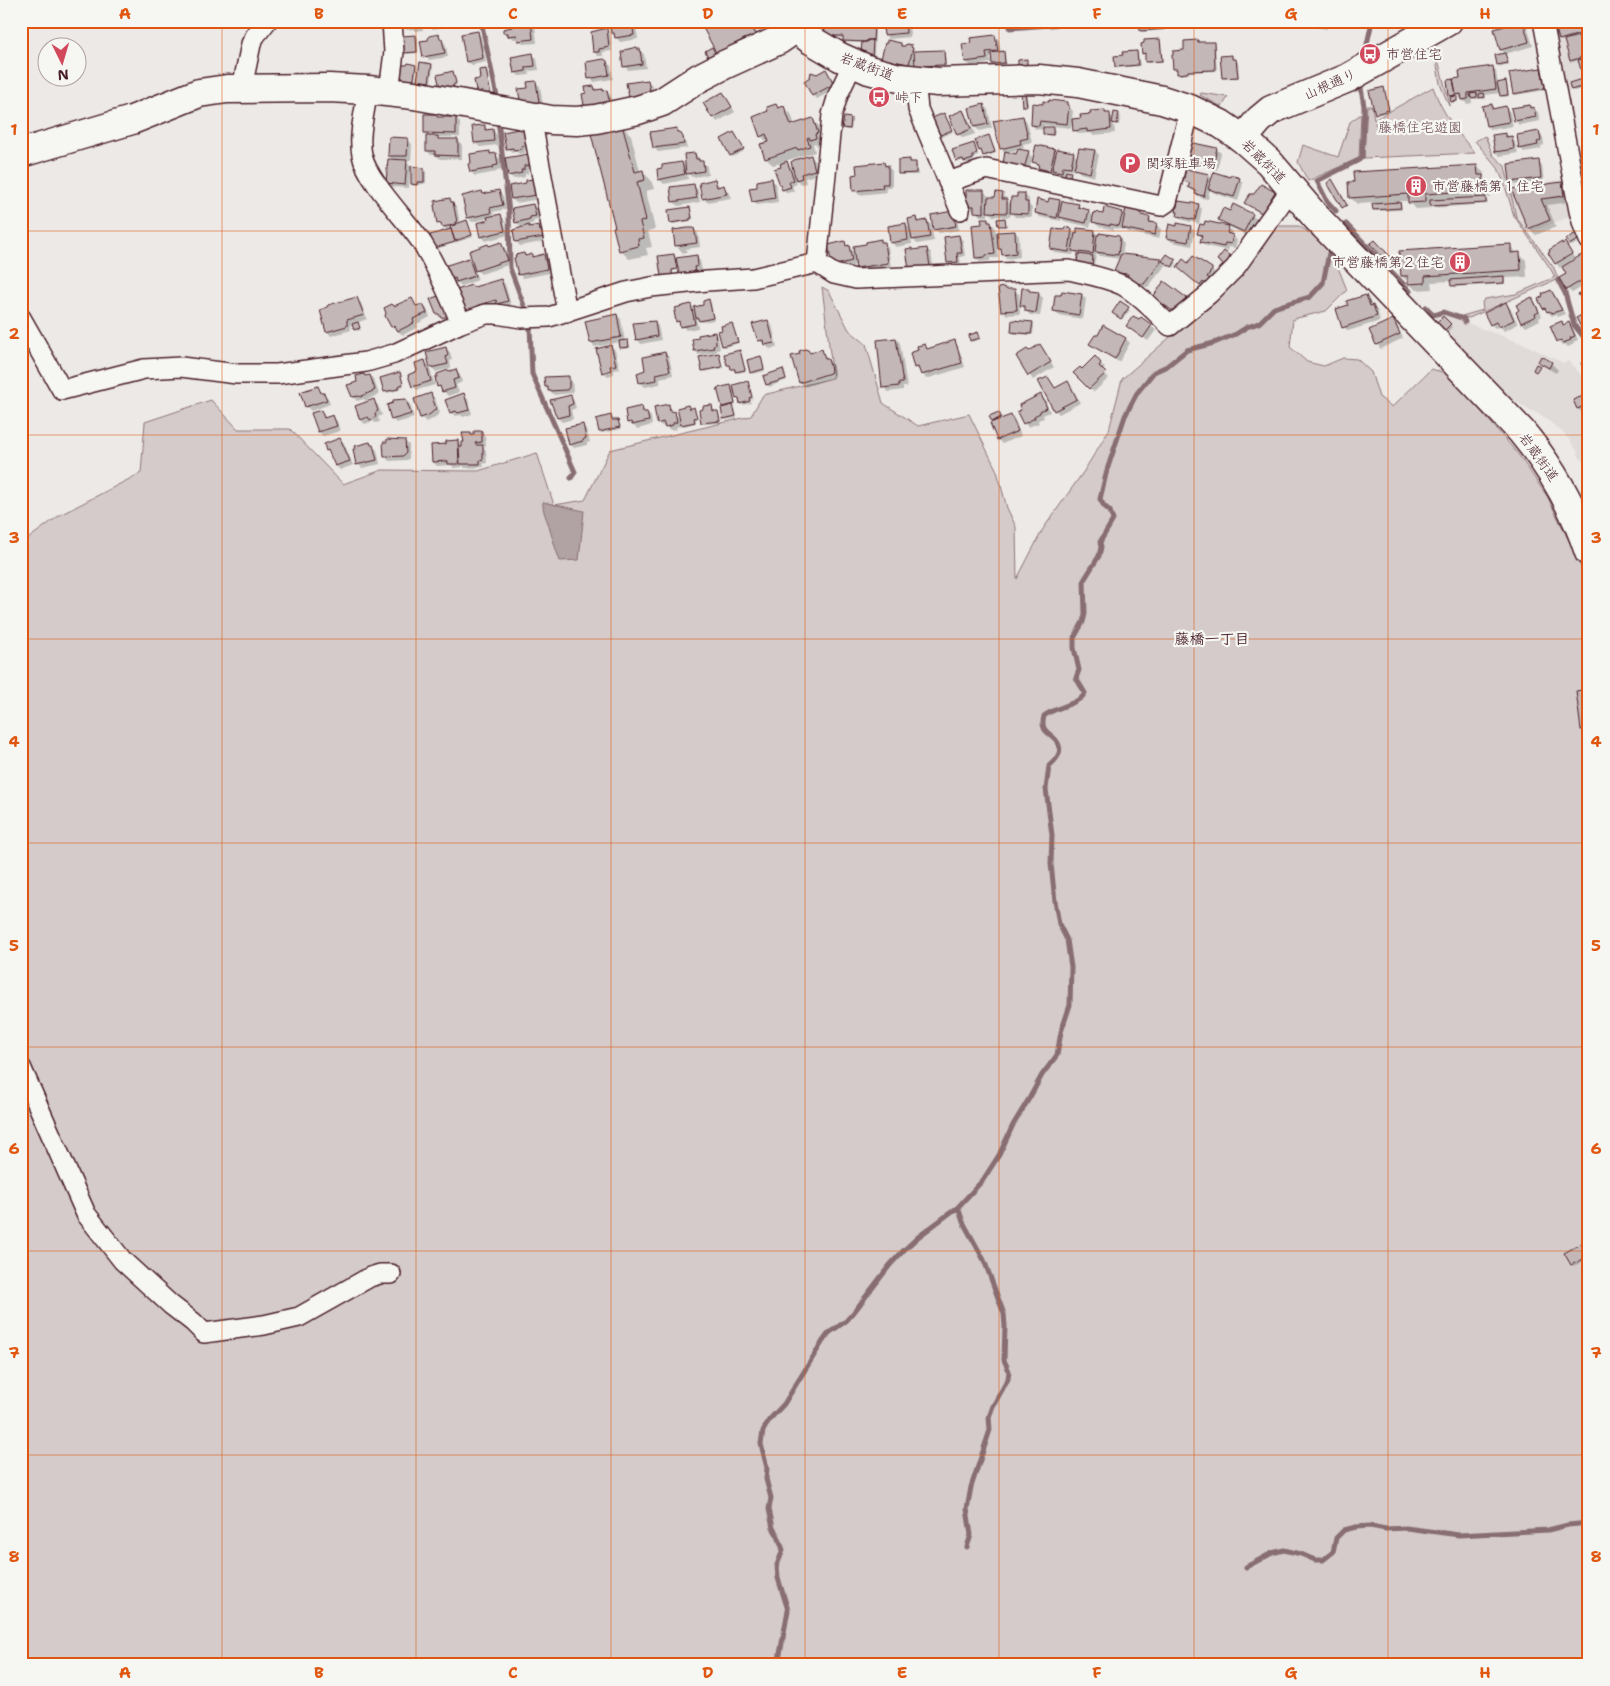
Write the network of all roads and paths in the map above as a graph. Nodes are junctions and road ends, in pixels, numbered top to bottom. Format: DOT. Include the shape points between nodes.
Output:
graph roads {
  1 [pos="267,21"];
  2 [pos="392,21"];
  3 [pos="1448,21"];
  4 [pos="1544,21"];
  5 [pos="795,24"];
  6 [pos="853,64"];
  7 [pos="914,80"];
  8 [pos="242,88"];
  9 [pos="378,91"];
  10 [pos="1190,109"];
  11 [pos="531,117"];
  12 [pos="1243,138"];
  13 [pos="21,153"];
  14 [pos="948,182"];
  15 [pos="1291,189"];
  16 [pos="960,210"];
  17 [pos="1589,240"];
  18 [pos="817,263"];
  19 [pos="567,312"];
  20 [pos="21,318"];
  21 [pos="461,323"];
  22 [pos="1589,552"];
  23 [pos="21,1067"];
  24 [pos="391,1274"];
  1 -- 8 [label="street" via="251,44"];
  2 -- 9 [label="street" via="394,52"];
  3 -- 12 [label="street, 山根通り" via="1348,78 1271,110"];
  4 -- 17 [label="street" via="1579,211"];
  5 -- 6 [label="street, 岩蔵街道" via="822,47"];
  5 -- 11 [label="street" via="779,40 708,73 655,106 586,120"];
  6 -- 7 [label="street, 岩蔵街道"];
  6 -- 18 [label="street" via="832,115"];
  7 -- 10 [label="street, 岩蔵街道" via="1064,81 1100,86"];
  7 -- 14 [label="street" via="918,109"];
  8 -- 9 [label="street"];
  8 -- 13 [label="street" via="199,93 117,125"];
  9 -- 11 [label="street"];
  9 -- 21 [label="street" via="361,147 366,167 428,252"];
  10 -- 12 [label="street, 岩蔵街道"];
  10 -- 14 [label="street" via="1166,202 1162,206 986,169"];
  11 -- 19 [label="street"];
  12 -- 15 [label="street, 岩蔵街道"];
  14 -- 16 [label="street"];
  15 -- 18 [label="street" via="1235,268 1170,326 1139,296 1122,285 1069,270 856,279 834,274"];
  15 -- 22 [label="street, 岩蔵街道" via="1521,430 1560,486"];
  18 -- 19 [label="street" via="753,278 650,287"];
  19 -- 21 [label="street" via="536,319 486,314"];
  20 -- 21 [label="street" via="62,390 144,369 181,367 237,374 270,374 366,362 394,354"];
  23 -- 24 [label="street" via="86,1214 122,1261 204,1333 291,1319 370,1277"];
}
